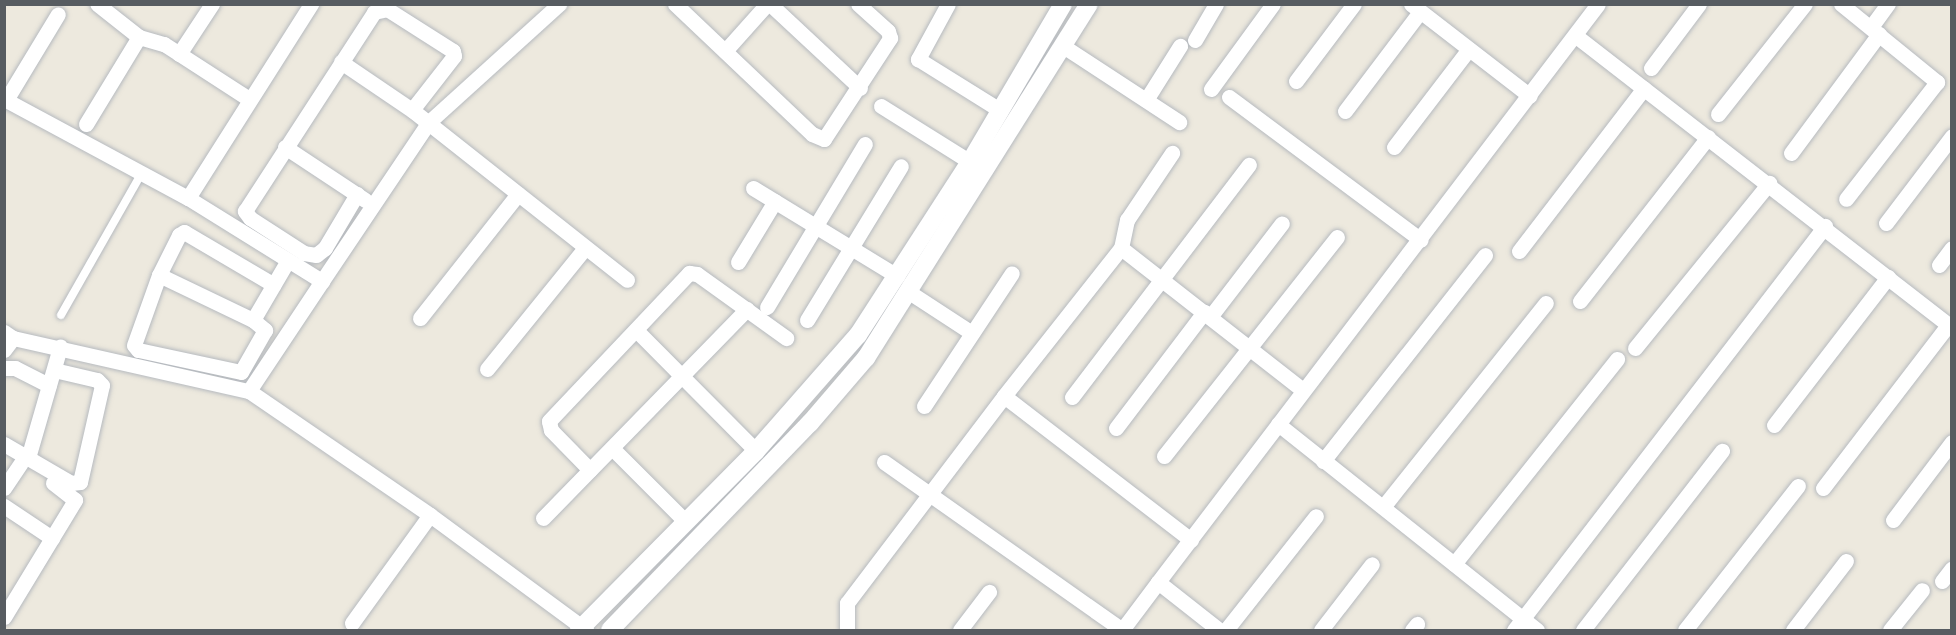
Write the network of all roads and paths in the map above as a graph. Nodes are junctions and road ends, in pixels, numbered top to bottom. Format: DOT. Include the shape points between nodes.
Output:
graph roads {
  1 [pos="97,4"];
  2 [pos="212,4"];
  3 [pos="311,4"];
  4 [pos="559,4"];
  5 [pos="675,4"];
  6 [pos="769,4"];
  7 [pos="858,4"];
  8 [pos="948,4"];
  9 [pos="1063,4"];
  10 [pos="1089,4"];
  11 [pos="1216,4"];
  12 [pos="1273,4"];
  13 [pos="1354,4"];
  14 [pos="1598,4"];
  15 [pos="1699,4"];
  16 [pos="1805,4"];
  17 [pos="1841,4"];
  18 [pos="1888,4"];
  19 [pos="1415,8"];
  20 [pos="58,14"];
  21 [pos="1875,30"];
  22 [pos="1576,36"];
  23 [pos="139,37"];
  24 [pos="1195,40"];
  25 [pos="1063,46"];
  26 [pos="1180,46"];
  27 [pos="1469,49"];
  28 [pos="725,51"];
  29 [pos="179,54"];
  30 [pos="341,62"];
  31 [pos="1651,68"];
  32 [pos="1296,81"];
  33 [pos="860,88"];
  34 [pos="1644,88"];
  35 [pos="1211,89"];
  36 [pos="1530,96"];
  37 [pos="1229,97"];
  38 [pos="5,99"];
  39 [pos="249,99"];
  40 [pos="1146,100"];
  41 [pos="881,106"];
  42 [pos="412,110"];
  43 [pos="1000,110"];
  44 [pos="1345,111"];
  45 [pos="1718,114"];
  46 [pos="429,122"];
  47 [pos="1179,122"];
  48 [pos="86,124"];
  49 [pos="1952,136"];
  50 [pos="1708,137"];
  51 [pos="865,144"];
  52 [pos="285,147"];
  53 [pos="1394,147"];
  54 [pos="1172,153"];
  55 [pos="1791,153"];
  56 [pos="1249,165"];
  57 [pos="901,166"];
  58 [pos="977,166"];
  59 [pos="141,174"];
  60 [pos="1768,183"];
  61 [pos="753,188"];
  62 [pos="357,194"];
  63 [pos="518,194"];
  64 [pos="188,198"];
  65 [pos="1846,199"];
  66 [pos="775,201"];
  67 [pos="373,205"];
  68 [pos="1282,223"];
  69 [pos="1886,223"];
  70 [pos="816,226"];
  71 [pos="1825,226"];
  72 [pos="1336,237"];
  73 [pos="1421,240"];
  74 [pos="585,248"];
  75 [pos="852,248"];
  76 [pos="1121,248"];
  77 [pos="1952,248"];
  78 [pos="1519,251"];
  79 [pos="1485,255"];
  80 [pos="288,260"];
  81 [pos="738,262"];
  82 [pos="1939,264"];
  83 [pos="1012,273"];
  84 [pos="159,275"];
  85 [pos="897,276"];
  86 [pos="1888,277"];
  87 [pos="1163,279"];
  88 [pos="627,280"];
  89 [pos="322,281"];
  90 [pos="274,285"];
  91 [pos="909,292"];
  92 [pos="1580,301"];
  93 [pos="1546,303"];
  94 [pos="767,307"];
  95 [pos="747,309"];
  96 [pos="1207,314"];
  97 [pos="60,315"];
  98 [pos="420,318"];
  99 [pos="253,320"];
  100 [pos="807,320"];
  101 [pos="1950,326"];
  102 [pos="636,330"];
  103 [pos="972,333"];
  104 [pos="786,338"];
  105 [pos="7,340"];
  106 [pos="60,346"];
  107 [pos="1251,348"];
  108 [pos="1635,348"];
  109 [pos="1617,359"];
  110 [pos="4,368"];
  111 [pos="54,369"];
  112 [pos="487,369"];
  113 [pos="682,377"];
  114 [pos="49,385"];
  115 [pos="1303,390"];
  116 [pos="249,391"];
  117 [pos="1004,396"];
  118 [pos="1072,397"];
  119 [pos="924,406"];
  120 [pos="1278,424"];
  121 [pos="1774,425"];
  122 [pos="1116,428"];
  123 [pos="1952,442"];
  124 [pos="4,444"];
  125 [pos="612,448"];
  126 [pos="4,452"];
  127 [pos="756,452"];
  128 [pos="1722,452"];
  129 [pos="1164,456"];
  130 [pos="24,460"];
  131 [pos="1323,461"];
  132 [pos="884,462"];
  133 [pos="590,470"];
  134 [pos="1797,486"];
  135 [pos="4,488"];
  136 [pos="1823,488"];
  137 [pos="931,495"];
  138 [pos="4,506"];
  139 [pos="1383,507"];
  140 [pos="430,515"];
  141 [pos="1316,516"];
  142 [pos="543,518"];
  143 [pos="1893,520"];
  144 [pos="685,521"];
  145 [pos="52,538"];
  146 [pos="1191,540"];
  147 [pos="1846,561"];
  148 [pos="1372,564"];
  149 [pos="1454,564"];
  150 [pos="1952,568"];
  151 [pos="1942,581"];
  152 [pos="1158,582"];
  153 [pos="1922,590"];
  154 [pos="989,592"];
  155 [pos="4,617"];
  156 [pos="352,623"];
  157 [pos="1518,625"];
  158 [pos="582,629"];
  159 [pos="610,630"];
  160 [pos="847,630"];
  161 [pos="960,630"];
  162 [pos="1122,630"];
  163 [pos="1219,630"];
  164 [pos="1226,630"];
  165 [pos="1321,630"];
  166 [pos="1537,630"];
  167 [pos="1583,630"];
  168 [pos="1685,630"];
  169 [pos="1793,630"];
  170 [pos="1890,630"];
  1 -- 23 [label="street"];
  2 -- 29 [label="street"];
  3 -- 39 [label="street"];
  4 -- 46 [label="street"];
  5 -- 28 [label="street"];
  6 -- 28 [label="street"];
  6 -- 33 [label="street"];
  7 -- 33 [label="street" via="890,34"];
  8 -- 43 [label="street" via="918,59"];
  9 -- 43 [label="street"];
  10 -- 25 [label="street"];
  11 -- 24 [label="street"];
  12 -- 35 [label="street"];
  13 -- 32 [label="street"];
  14 -- 22 [label="street"];
  15 -- 31 [label="street"];
  16 -- 45 [label="street"];
  17 -- 21 [label="street"];
  18 -- 21 [label="street"];
  19 -- 27 [label="street"];
  19 -- 44 [label="street"];
  20 -- 38 [label="street"];
  21 -- 55 [label="street"];
  21 -- 65 [label="street" via="1937,82"];
  22 -- 34 [label="street"];
  22 -- 36 [label="street"];
  23 -- 29 [label="street"];
  23 -- 48 [label="street"];
  25 -- 40 [label="street"];
  25 -- 58 [label="street"];
  26 -- 40 [label="street"];
  27 -- 36 [label="street"];
  27 -- 53 [label="street"];
  28 -- 33 [label="street" via="818,138 828,136"];
  29 -- 39 [label="street"];
  30 -- 42 [label="street"];
  30 -- 42 [label="street" via="379,9 387,9 453,51 453,60"];
  30 -- 52 [label="street"];
  34 -- 50 [label="street"];
  34 -- 78 [label="street"];
  36 -- 73 [label="street"];
  37 -- 73 [label="street"];
  38 -- 59 [label="street"];
  39 -- 64 [label="street"];
  40 -- 47 [label="street"];
  41 -- 58 [label="street"];
  42 -- 46 [label="street"];
  43 -- 58 [label="street"];
  46 -- 63 [label="street"];
  46 -- 67 [label="street"];
  49 -- 69 [label="street"];
  50 -- 60 [label="street"];
  50 -- 92 [label="street"];
  51 -- 70 [label="street"];
  52 -- 62 [label="street"];
  52 -- 62 [label="street" via="248,204 245,211 250,218 304,253 316,255 325,248"];
  54 -- 76 [label="street" via="1127,220"];
  56 -- 87 [label="street"];
  57 -- 75 [label="street"];
  58 -- 85 [label="street"];
  58 -- 91 [label="street"];
  59 -- 64 [label="street"];
  59 -- 97 [label="lane"];
  60 -- 71 [label="street"];
  60 -- 108 [label="street"];
  61 -- 66 [label="street"];
  62 -- 67 [label="street"];
  63 -- 74 [label="street"];
  63 -- 98 [label="street"];
  64 -- 80 [label="street"];
  66 -- 70 [label="street"];
  66 -- 81 [label="street"];
  67 -- 89 [label="street"];
  68 -- 96 [label="street"];
  70 -- 75 [label="street"];
  70 -- 94 [label="street"];
  71 -- 86 [label="street"];
  71 -- 157 [label="street"];
  72 -- 107 [label="street"];
  73 -- 115 [label="street"];
  74 -- 88 [label="street"];
  74 -- 112 [label="street"];
  75 -- 85 [label="street"];
  75 -- 100 [label="street"];
  76 -- 87 [label="street"];
  76 -- 117 [label="street"];
  77 -- 82 [label="street"];
  79 -- 131 [label="street"];
  80 -- 89 [label="street"];
  80 -- 90 [label="street"];
  83 -- 103 [label="street"];
  84 -- 90 [label="street" via="184,232"];
  84 -- 99 [label="street"];
  84 -- 99 [label="street" via="134,345 138,350 241,372 266,330"];
  85 -- 127 [label="street" via="831,370"];
  86 -- 101 [label="street"];
  86 -- 121 [label="street"];
  87 -- 96 [label="street"];
  87 -- 118 [label="street"];
  89 -- 116 [label="street"];
  90 -- 99 [label="street"];
  91 -- 103 [label="street"];
  91 -- 159 [label="street" via="866,358 810,423"];
  93 -- 139 [label="street"];
  95 -- 102 [label="street" via="692,273"];
  95 -- 104 [label="street"];
  95 -- 113 [label="street"];
  96 -- 107 [label="street"];
  96 -- 122 [label="street"];
  101 -- 136 [label="street"];
  102 -- 113 [label="street"];
  102 -- 133 [label="street" via="549,421 551,430"];
  103 -- 119 [label="street"];
  105 -- 106 [label="street"];
  106 -- 111 [label="street"];
  106 -- 116 [label="street"];
  107 -- 115 [label="street"];
  107 -- 129 [label="street"];
  109 -- 149 [label="street"];
  110 -- 114 [label="street" via="15,368"];
  111 -- 114 [label="street"];
  111 -- 130 [label="street" via="102,385 82,477 76,484 71,483"];
  113 -- 125 [label="street"];
  113 -- 127 [label="street"];
  114 -- 130 [label="street"];
  115 -- 120 [label="street"];
  116 -- 140 [label="street"];
  117 -- 137 [label="street"];
  117 -- 146 [label="street"];
  120 -- 131 [label="street"];
  120 -- 146 [label="street"];
  123 -- 143 [label="street"];
  124 -- 130 [label="street"];
  125 -- 133 [label="street"];
  125 -- 144 [label="street"];
  126 -- 130 [label="street"];
  127 -- 144 [label="street"];
  128 -- 167 [label="street"];
  130 -- 135 [label="street"];
  130 -- 145 [label="street" via="75,498"];
  131 -- 139 [label="street"];
  132 -- 137 [label="street"];
  133 -- 142 [label="street"];
  134 -- 168 [label="street"];
  137 -- 160 [label="street" via="847,603"];
  137 -- 162 [label="street"];
  138 -- 145 [label="street"];
  139 -- 149 [label="street"];
  140 -- 156 [label="street"];
  140 -- 158 [label="street"];
  141 -- 164 [label="street"];
  144 -- 158 [label="street"];
  145 -- 155 [label="street"];
  146 -- 152 [label="street"];
  147 -- 169 [label="street"];
  148 -- 165 [label="street"];
  149 -- 157 [label="street"];
  150 -- 151 [label="street"];
  152 -- 162 [label="street"];
  152 -- 163 [label="street"];
  153 -- 170 [label="street"];
  154 -- 161 [label="street"];
  157 -- 166 [label="street"];
}
